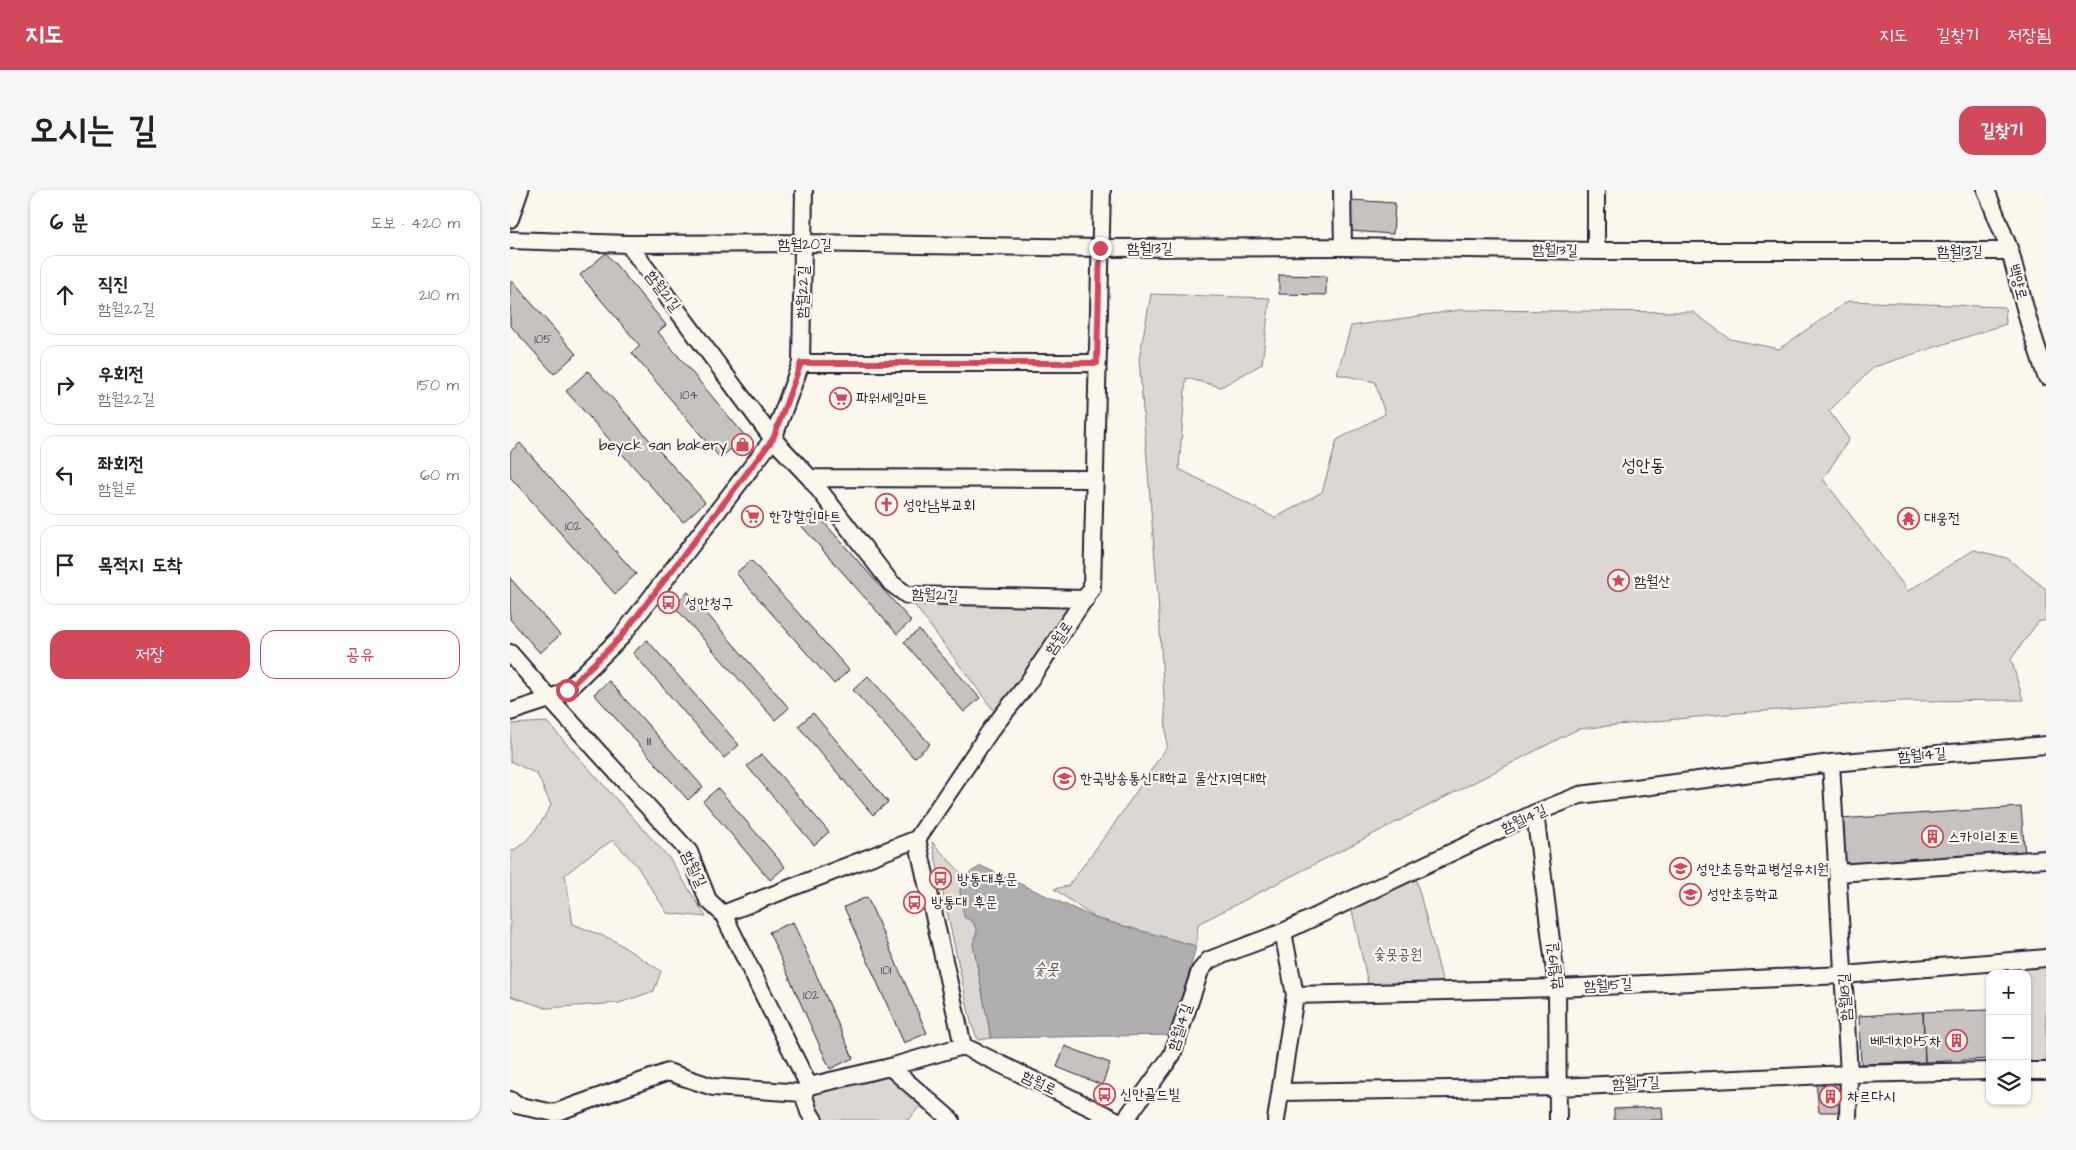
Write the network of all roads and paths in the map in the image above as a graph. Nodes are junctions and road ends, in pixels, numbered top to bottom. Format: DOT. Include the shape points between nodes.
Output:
graph roads {
  1 [pos="520,190"];
  2 [pos="804,190"];
  3 [pos="1102,190"];
  4 [pos="1342,190"];
  5 [pos="1596,190"];
  6 [pos="1986,190"];
  7 [pos="510,219"];
  8 [pos="510,240"];
  9 [pos="804,243"];
  10 [pos="628,244"];
  11 [pos="1343,247"];
  12 [pos="1100,248"];
  13 [pos="2010,250"];
  14 [pos="1596,251"];
  15 [pos="801,363"];
  16 [pos="1097,363"];
  17 [pos="2046,372"];
  18 [pos="773,439"];
  19 [pos="810,478"];
  20 [pos="1094,479"];
  21 [pos="1086,599"];
  22 [pos="510,653"];
  23 [pos="550,699"];
  24 [pos="510,712"];
  25 [pos="2046,745"];
  26 [pos="1830,763"];
  27 [pos="1535,813"];
  28 [pos="916,838"];
  29 [pos="2046,859"];
  30 [pos="1837,873"];
  31 [pos="723,914"];
  32 [pos="1283,932"];
  33 [pos="2046,958"];
  34 [pos="1844,975"];
  35 [pos="1557,988"];
  36 [pos="1295,995"];
  37 [pos="963,1046"];
  38 [pos="890,1067"];
  39 [pos="2046,1070"];
  40 [pos="2031,1071"];
  41 [pos="1986,1072"];
  42 [pos="1849,1074"];
  43 [pos="1558,1087"];
  44 [pos="806,1089"];
  45 [pos="1282,1092"];
  46 [pos="510,1100"];
  47 [pos="814,1120"];
  48 [pos="952,1120"];
  49 [pos="1116,1120"];
  50 [pos="1125,1120"];
  51 [pos="1276,1120"];
  52 [pos="1558,1120"];
  53 [pos="1848,1120"];
  1 -- 7 [label="street"];
  2 -- 9 [label="street, 함월22길"];
  3 -- 12 [label="street, 함월로"];
  4 -- 11 [label="street"];
  5 -- 14 [label="street"];
  6 -- 13 [label="street, 백양로"];
  8 -- 10 [label="street, 함월20길"];
  9 -- 10 [label="street, 함월20길"];
  9 -- 12 [label="street, 함월20길"];
  9 -- 15 [label="street, 함월22길"];
  10 -- 18 [label="street, 함월21길"];
  11 -- 12 [label="street, 함월13길"];
  11 -- 14 [label="street, 함월13길"];
  12 -- 16 [label="street, 함월로"];
  13 -- 14 [label="street, 함월13길"];
  13 -- 17 [label="street, 백양로"];
  15 -- 16 [label="street"];
  15 -- 18 [label="street, 함월22길"];
  16 -- 20 [label="street, 함월로"];
  18 -- 19 [label="street, 함월21길"];
  18 -- 23 [label="street, 함월22길" via="620,638 567,690"];
  19 -- 20 [label="street"];
  19 -- 21 [label="street, 함월21길" via="891,583 907,595"];
  20 -- 21 [label="street, 함월로" via="1092,588"];
  21 -- 28 [label="street, 함월로"];
  22 -- 23 [label="street, 함월1길"];
  23 -- 24 [label="street, 함월22길"];
  23 -- 31 [label="street, 함월1길" via="689,852 708,900"];
  25 -- 26 [label="street, 함월14길"];
  26 -- 27 [label="street, 함월14길" via="1580,794"];
  26 -- 30 [label="street, 함월18길"];
  27 -- 32 [label="street, 함월14길"];
  27 -- 35 [label="street, 함월19길"];
  28 -- 31 [label="street"];
  28 -- 37 [label="street"];
  29 -- 30 [label="street"];
  30 -- 34 [label="street, 함월18길"];
  31 -- 44 [label="street, 함월1길"];
  32 -- 36 [label="street"];
  32 -- 50 [label="street, 함월14길" via="1209,960 1200,970 1172,1055"];
  33 -- 34 [label="street, 함월15길"];
  34 -- 35 [label="street, 함월15길"];
  34 -- 42 [label="street, 함월18길"];
  35 -- 36 [label="street, 함월15길"];
  35 -- 43 [label="street, 함월19길"];
  36 -- 45 [label="street"];
  37 -- 38 [label="street"];
  37 -- 49 [label="street, 함월로"];
  38 -- 44 [label="street"];
  38 -- 48 [label="street"];
  39 -- 40 [label="street"];
  41 -- 42 [label="street, 함월17길"];
  42 -- 43 [label="street, 함월17길"];
  42 -- 53 [label="street, 함월18길"];
  43 -- 45 [label="street, 함월17길"];
  43 -- 52 [label="street, 함월19길"];
  44 -- 46 [label="street" via="713,1087 668,1072 554,1113"];
  44 -- 47 [label="street, 함월1길" via="808,1112"];
  45 -- 51 [label="street"];
}
